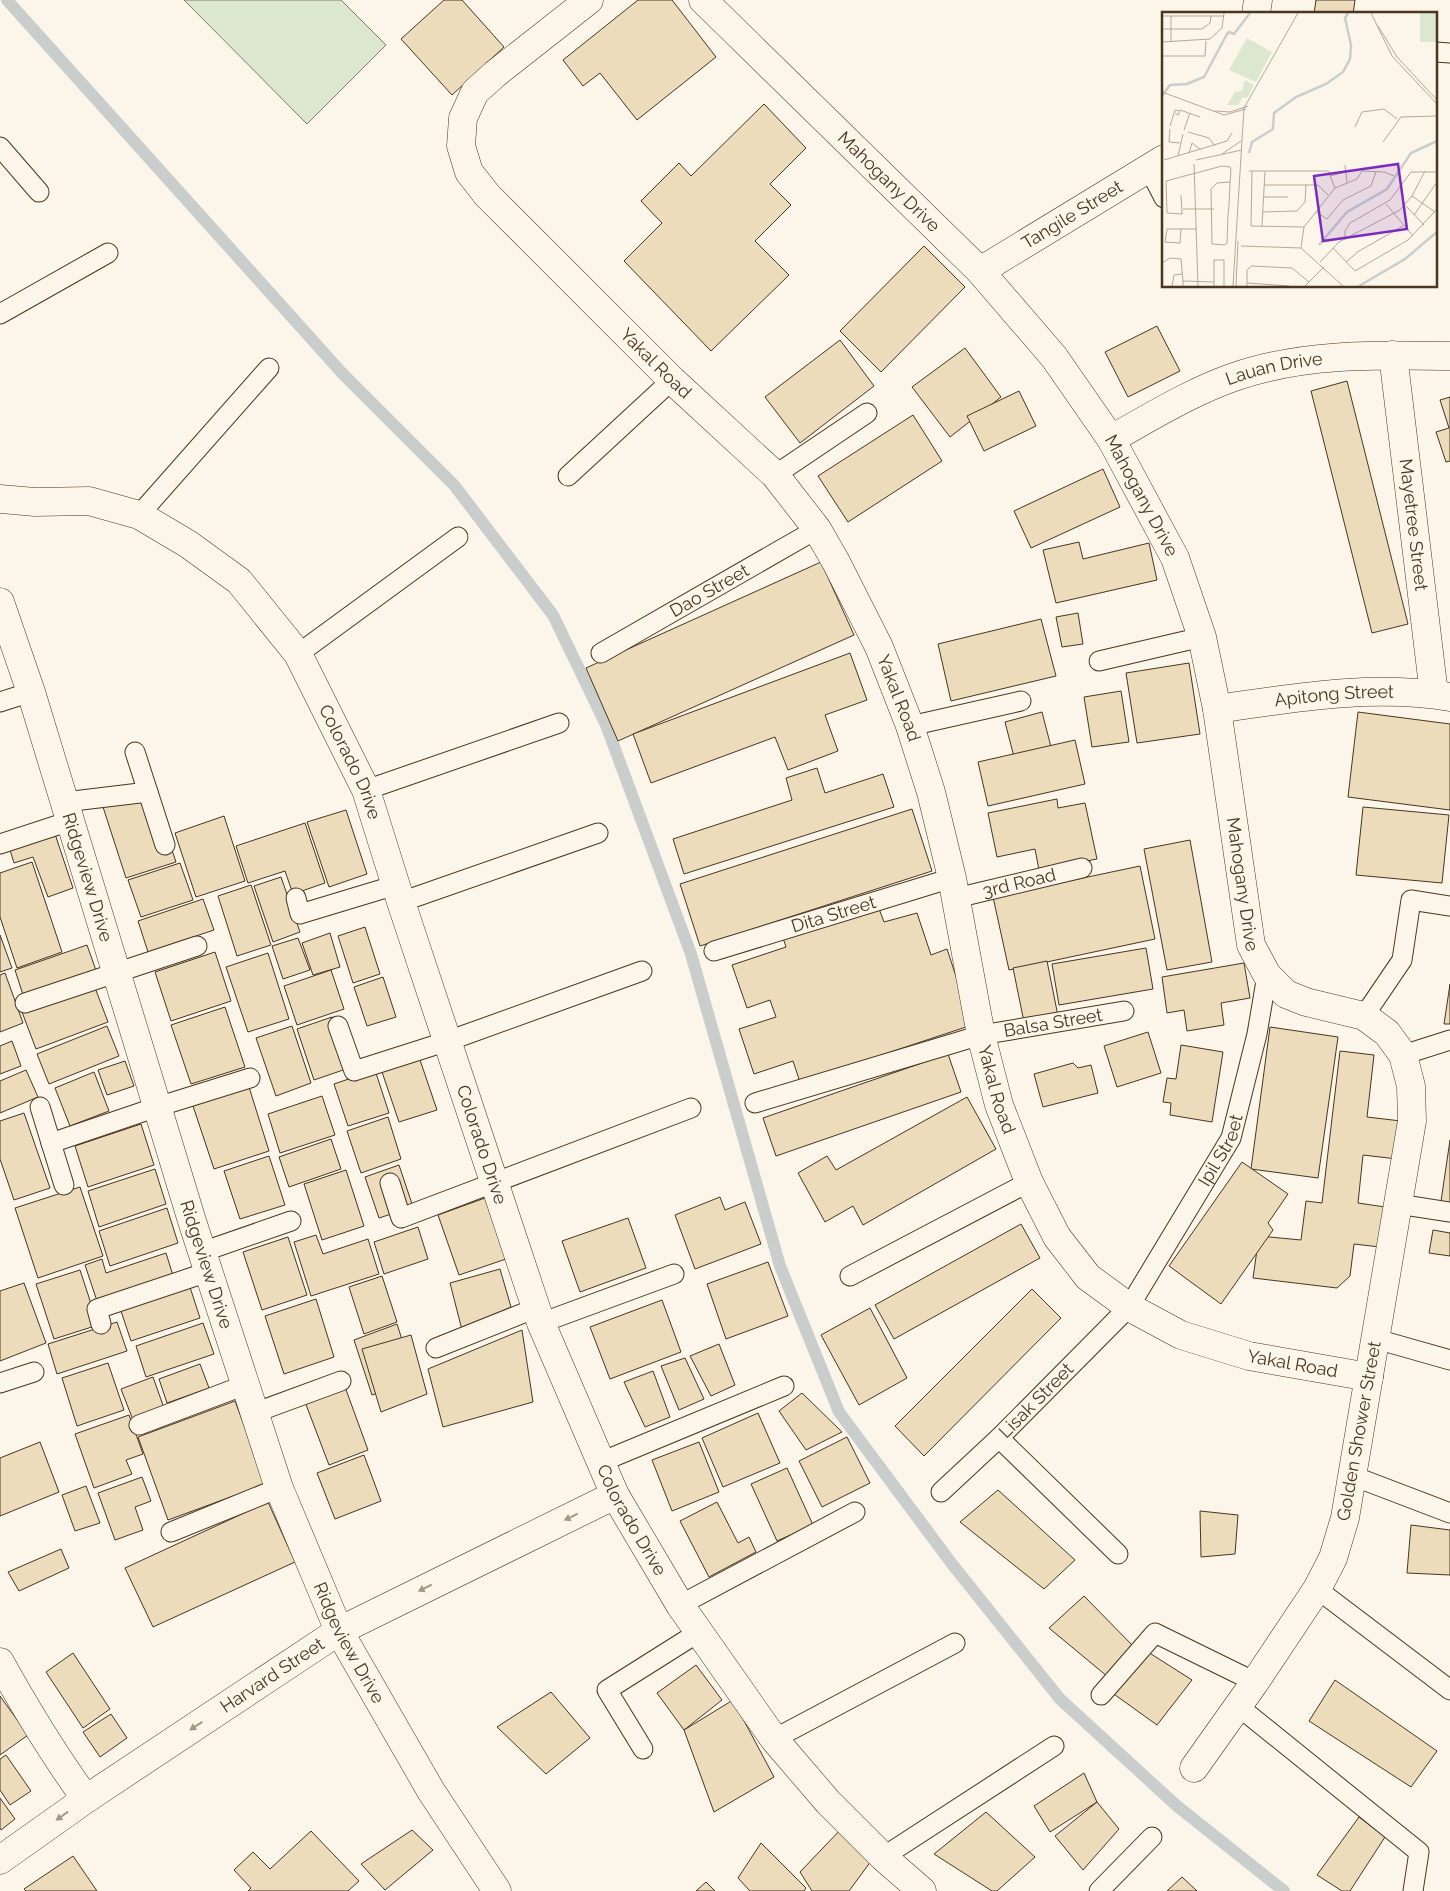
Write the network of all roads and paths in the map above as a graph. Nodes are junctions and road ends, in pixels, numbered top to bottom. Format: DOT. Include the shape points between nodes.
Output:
graph roads {
  1 [pos="589,0"];
  2 [pos="703,0"];
  3 [pos="0,146"];
  4 [pos="1156,164"];
  5 [pos="1162,190"];
  6 [pos="39,192"];
  7 [pos="108,253"];
  8 [pos="980,271"];
  9 [pos="0,314"];
  10 [pos="1393,355"];
  11 [pos="1450,356"];
  12 [pos="269,368"];
  13 [pos="672,380"];
  14 [pos="867,413"];
  15 [pos="1111,439"];
  16 [pos="775,475"];
  17 [pos="568,476"];
  18 [pos="0,499"];
  19 [pos="139,515"];
  20 [pos="817,529"];
  21 [pos="458,537"];
  22 [pos="0,602"];
  23 [pos="1202,637"];
  24 [pos="601,653"];
  25 [pos="298,654"];
  26 [pos="1099,661"];
  27 [pos="32,692"];
  28 [pos="1442,696"];
  29 [pos="1021,701"];
  30 [pos="0,702"];
  31 [pos="1217,709"];
  32 [pos="559,723"];
  33 [pos="910,726"];
  34 [pos="135,752"];
  35 [pos="366,790"];
  36 [pos="148,792"];
  37 [pos="68,812"];
  38 [pos="598,833"];
  39 [pos="0,844"];
  40 [pos="165,845"];
  41 [pos="1082,868"];
  42 [pos="954,888"];
  43 [pos="398,893"];
  44 [pos="296,898"];
  45 [pos="1450,906"];
  46 [pos="197,946"];
  47 [pos="714,951"];
  48 [pos="642,971"];
  49 [pos="116,973"];
  50 [pos="1267,976"];
  51 [pos="24,1003"];
  52 [pos="1124,1011"];
  53 [pos="1364,1016"];
  54 [pos="338,1026"];
  55 [pos="981,1035"];
  56 [pos="1450,1040"];
  57 [pos="448,1041"];
  58 [pos="1403,1055"];
  59 [pos="250,1078"];
  60 [pos="755,1103"];
  61 [pos="40,1107"];
  62 [pos="157,1107"];
  63 [pos="691,1108"];
  64 [pos="51,1143"];
  65 [pos="494,1181"];
  66 [pos="1029,1182"];
  67 [pos="390,1183"];
  68 [pos="64,1185"];
  69 [pos="1398,1204"];
  70 [pos="1450,1212"];
  71 [pos="291,1221"];
  72 [pos="205,1262"];
  73 [pos="674,1274"];
  74 [pos="850,1276"];
  75 [pos="1129,1306"];
  76 [pos="539,1316"];
  77 [pos="101,1324"];
  78 [pos="1376,1339"];
  79 [pos="436,1348"];
  80 [pos="1450,1360"];
  81 [pos="34,1372"];
  82 [pos="1369,1377"];
  83 [pos="341,1381"];
  84 [pos="0,1383"];
  85 [pos="244,1385"];
  86 [pos="784,1386"];
  87 [pos="254,1413"];
  88 [pos="140,1425"];
  89 [pos="999,1438"];
  90 [pos="601,1462"];
  91 [pos="1353,1476"];
  92 [pos="279,1488"];
  93 [pos="941,1492"];
  94 [pos="615,1495"];
  95 [pos="855,1512"];
  96 [pos="1450,1513"];
  97 [pos="171,1532"];
  98 [pos="1118,1554"];
  99 [pos="1317,1588"];
  100 [pos="680,1605"];
  101 [pos="339,1631"];
  102 [pos="699,1632"];
  103 [pos="955,1643"];
  104 [pos="0,1662"];
  105 [pos="1255,1682"];
  106 [pos="1450,1690"];
  107 [pos="1101,1696"];
  108 [pos="1238,1706"];
  109 [pos="774,1738"];
  110 [pos="1054,1746"];
  111 [pos="643,1749"];
  112 [pos="1194,1768"];
  113 [pos="86,1799"];
  114 [pos="1152,1837"];
  115 [pos="883,1857"];
  116 [pos="0,1860"];
  117 [pos="497,1891"];
  118 [pos="922,1891"];
  119 [pos="1099,1891"];
  120 [pos="1412,1891"];
  1 -- 13 [label="street, Yakal Road" via="475,92 463,118 462,146 469,172 487,195"];
  2 -- 8 [label="street, Mahogany Drive"];
  3 -- 6 [label="lane"];
  4 -- 5 [label="lane"];
  4 -- 8 [label="street, Tangile Street"];
  7 -- 9 [label="lane"];
  8 -- 15 [label="street, Mahogany Drive" via="1054,357"];
  10 -- 11 [label="street, Lauan Drive"];
  10 -- 15 [label="street, Lauan Drive" via="1292,362 1234,377 1182,400"];
  10 -- 28 [label="street, Mayetree Street"];
  12 -- 19 [label="lane"];
  13 -- 16 [label="street, Yakal Road"];
  13 -- 17 [label="lane"];
  14 -- 16 [label="lane"];
  15 -- 23 [label="street, Mahogany Drive" via="1175,558"];
  16 -- 20 [label="street, Yakal Road"];
  18 -- 19 [label="street, Colorado Drive" via="89,501"];
  19 -- 25 [label="street, Colorado Drive" via="188,544 239,582"];
  20 -- 24 [label="lane, Dao Street"];
  20 -- 33 [label="street, Yakal Road" via="879,647"];
  21 -- 25 [label="lane"];
  22 -- 27 [label="street, Ridgeview Drive"];
  23 -- 26 [label="lane"];
  23 -- 31 [label="street, Mahogany Drive"];
  25 -- 35 [label="street, Colorado Drive"];
  27 -- 30 [label="lane"];
  27 -- 37 [label="street, Ridgeview Drive"];
  28 -- 31 [label="street, Apitong Street" via="1388,692 1329,694"];
  29 -- 33 [label="lane"];
  31 -- 50 [label="street, Mahogany Drive" via="1251,945"];
  32 -- 35 [label="lane"];
  33 -- 42 [label="street, Yakal Road" via="931,792"];
  34 -- 36 [label="lane"];
  35 -- 43 [label="street, Colorado Drive"];
  36 -- 37 [label="lane"];
  36 -- 40 [label="lane"];
  37 -- 39 [label="lane"];
  37 -- 49 [label="street, Ridgeview Drive"];
  38 -- 43 [label="lane"];
  41 -- 42 [label="lane, 3rd Road"];
  42 -- 47 [label="lane, Dita Street"];
  42 -- 55 [label="street, Yakal Road"];
  43 -- 44 [label="lane" via="300,914"];
  43 -- 57 [label="street, Colorado Drive"];
  45 -- 53 [label="lane" via="1412,900 1402,960"];
  46 -- 49 [label="lane"];
  48 -- 57 [label="lane"];
  49 -- 51 [label="lane"];
  49 -- 62 [label="street, Ridgeview Drive"];
  50 -- 53 [label="street, Mahogany Drive" via="1286,994"];
  50 -- 75 [label="lane, Ipil Street" via="1231,1138"];
  52 -- 55 [label="lane, Balsa Street"];
  53 -- 58 [label="street, Mahogany Drive" via="1387,1033"];
  54 -- 57 [label="lane" via="354,1071"];
  55 -- 60 [label="lane, Balsa Street"];
  55 -- 66 [label="street, Yakal Road" via="999,1105"];
  56 -- 58 [label="lane"];
  57 -- 65 [label="street, Colorado Drive"];
  58 -- 69 [label="street, Golden Shower Street" via="1411,1086 1412,1121"];
  59 -- 62 [label="lane"];
  61 -- 64 [label="lane"];
  62 -- 64 [label="lane"];
  62 -- 72 [label="street, Ridgeview Drive"];
  63 -- 65 [label="lane"];
  64 -- 68 [label="lane"];
  65 -- 67 [label="lane" via="401,1218"];
  65 -- 76 [label="street, Colorado Drive"];
  66 -- 74 [label="lane"];
  66 -- 75 [label="street, Yakal Road" via="1057,1237 1088,1277"];
  69 -- 70 [label="lane"];
  69 -- 78 [label="street, Golden Shower Street"];
  71 -- 72 [label="lane"];
  72 -- 77 [label="lane" via="96,1309"];
  72 -- 85 [label="street, Ridgeview Drive"];
  73 -- 76 [label="lane"];
  75 -- 82 [label="street, Yakal Road" via="1182,1335 1249,1356"];
  75 -- 89 [label="lane, Lisak Street"];
  76 -- 79 [label="lane"];
  76 -- 90 [label="street, Colorado Drive"];
  78 -- 80 [label="lane"];
  78 -- 82 [label="street, Golden Shower Street"];
  81 -- 84 [label="lane"];
  82 -- 91 [label="street, Golden Shower Street"];
  83 -- 87 [label="lane"];
  85 -- 87 [label="street, Ridgeview Drive"];
  85 -- 88 [label="lane"];
  86 -- 90 [label="lane"];
  87 -- 92 [label="street, Ridgeview Drive"];
  89 -- 93 [label="lane, Lisak Street"];
  89 -- 98 [label="lane"];
  90 -- 94 [label="street, Colorado Drive"];
  91 -- 96 [label="lane"];
  91 -- 99 [label="street, Golden Shower Street" via="1333,1558"];
  92 -- 97 [label="lane"];
  92 -- 101 [label="street, Ridgeview Drive"];
  94 -- 100 [label="street, Colorado Drive"];
  94 -- 101 [label="street, Harvard Street, one-way"];
  95 -- 100 [label="lane"];
  99 -- 105 [label="street, Golden Shower Street"];
  99 -- 106 [label="lane"];
  100 -- 102 [label="street, Colorado Drive"];
  101 -- 113 [label="street, Harvard Street, one-way"];
  101 -- 117 [label="street, Ridgeview Drive" via="431,1790"];
  102 -- 109 [label="street, Colorado Drive"];
  102 -- 111 [label="lane" via="607,1690"];
  103 -- 109 [label="lane"];
  104 -- 113 [label="street" via="30,1716"];
  105 -- 107 [label="lane" via="1154,1633"];
  105 -- 108 [label="street, Golden Shower Street"];
  108 -- 112 [label="street, Golden Shower Street"];
  108 -- 120 [label="lane" via="1419,1852"];
  109 -- 115 [label="street, Colorado Drive" via="828,1802"];
  110 -- 115 [label="lane"];
  113 -- 116 [label="street, Harvard Street, one-way"];
  114 -- 119 [label="lane"];
  115 -- 118 [label="street, Colorado Drive"];
}
